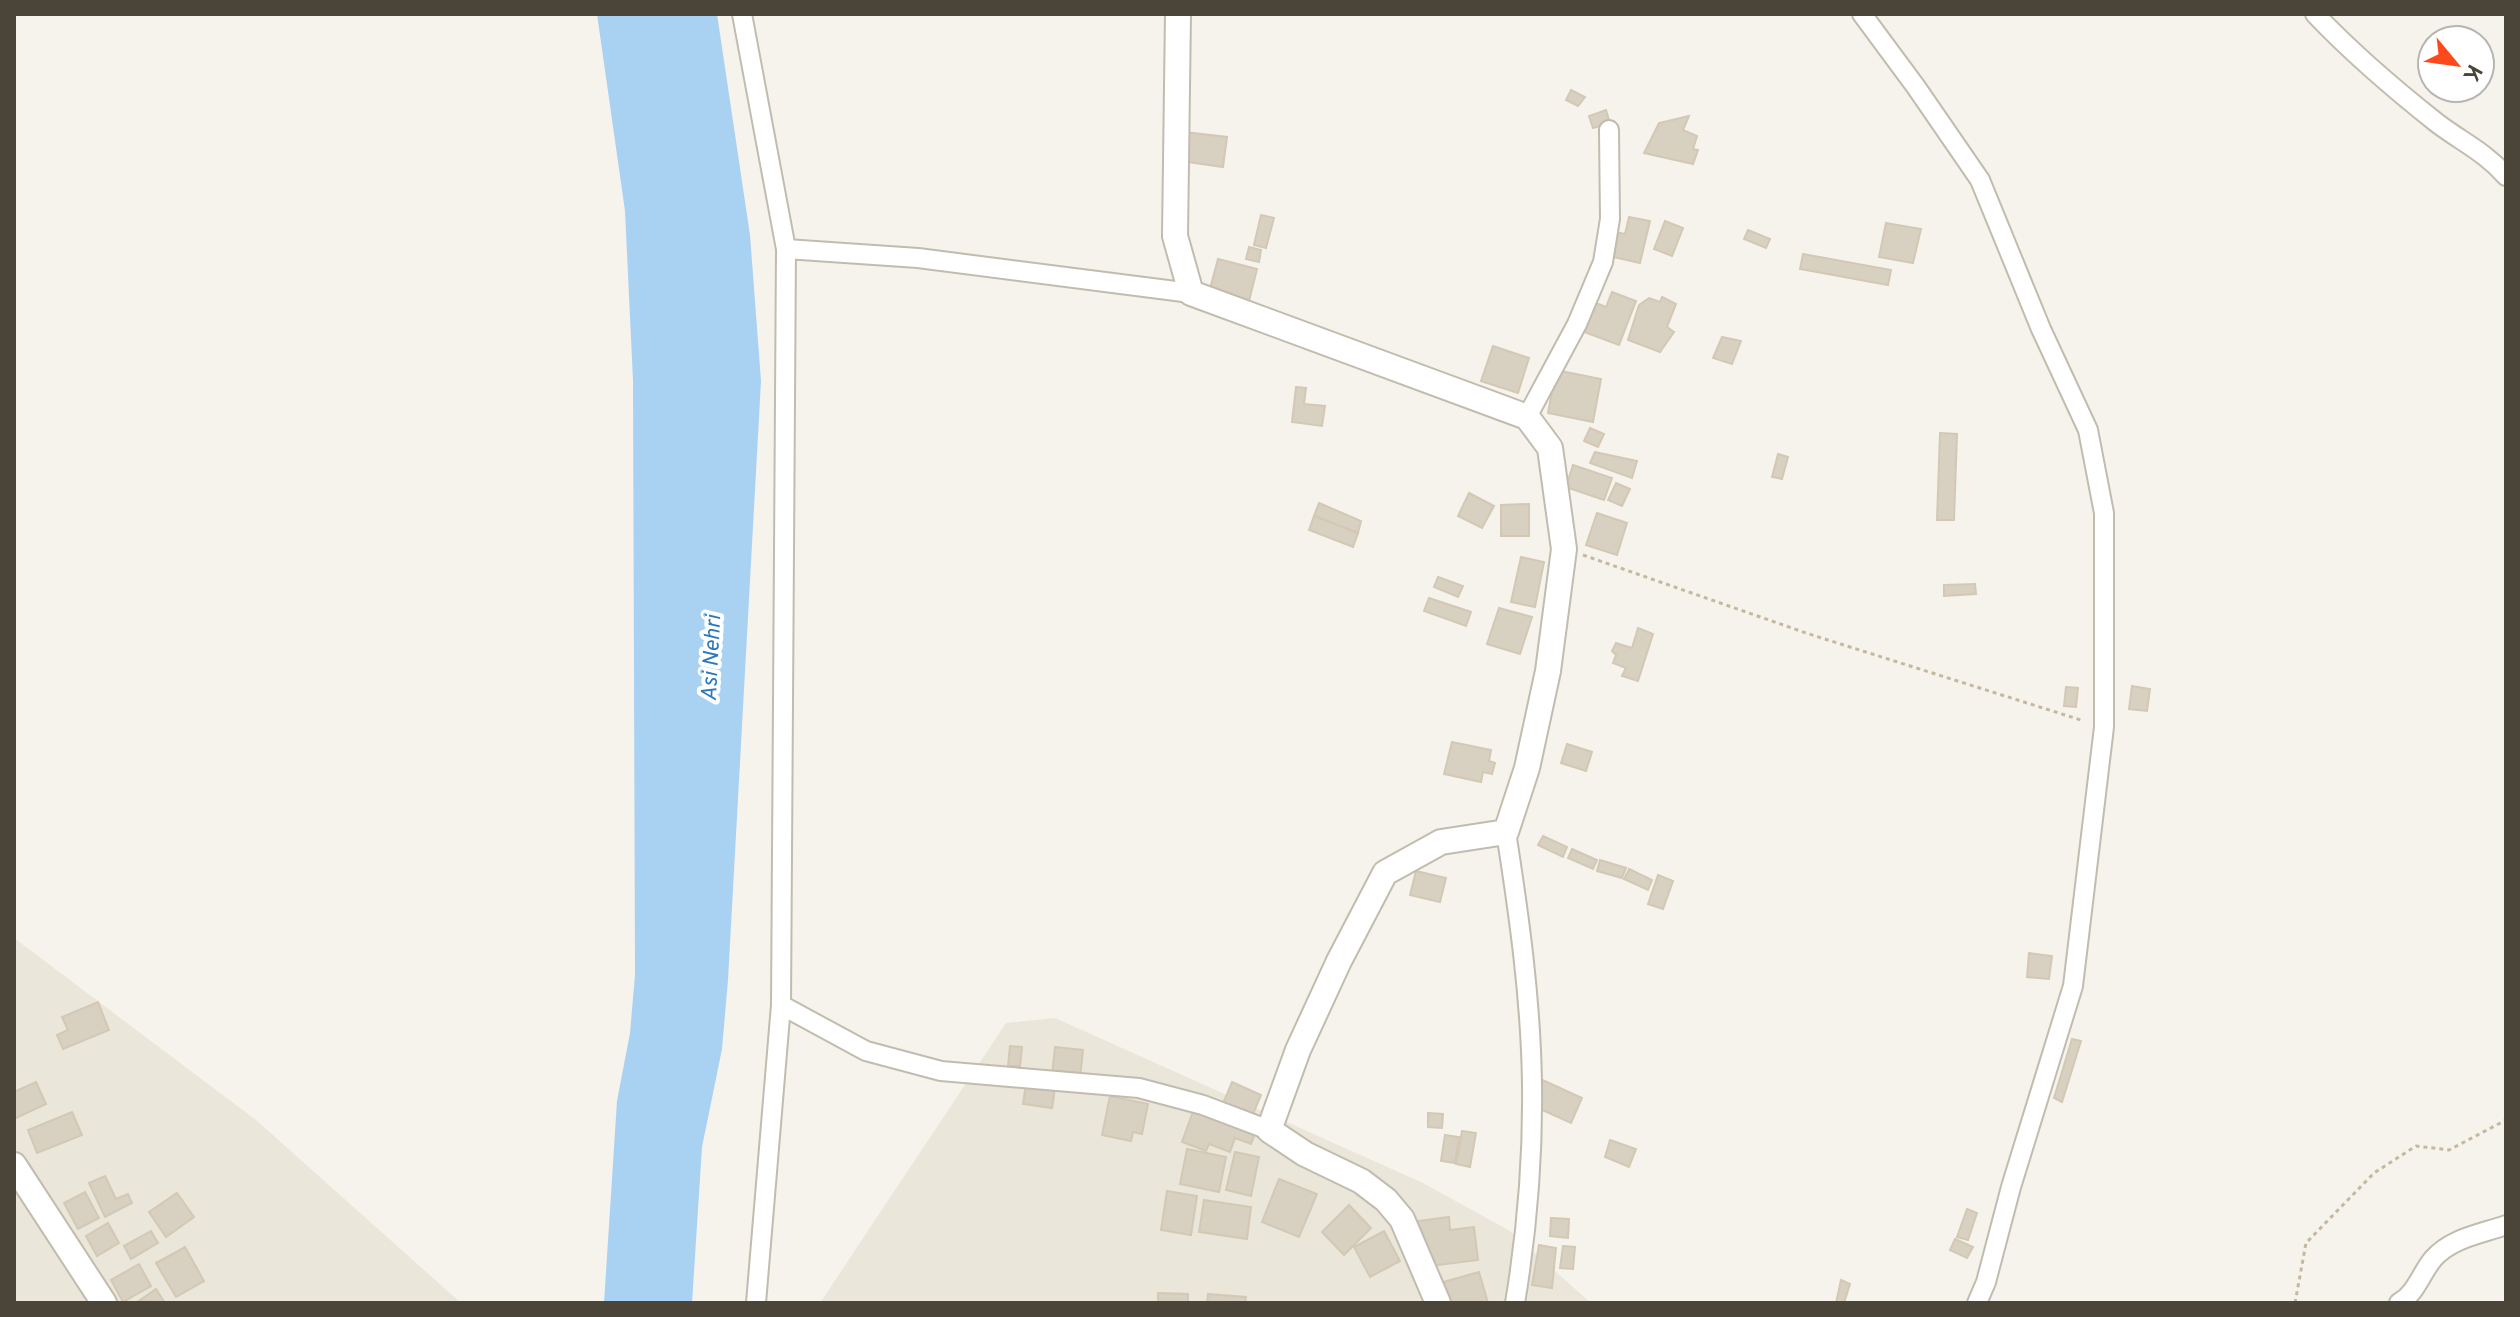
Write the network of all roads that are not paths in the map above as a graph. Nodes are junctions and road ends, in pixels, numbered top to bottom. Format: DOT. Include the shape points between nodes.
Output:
graph roads {
  1 [pos="742,14"];
  2 [pos="1178,14"];
  3 [pos="1862,14"];
  4 [pos="2315,14"];
  5 [pos="1609,130"];
  6 [pos="2506,176"];
  7 [pos="786,249"];
  8 [pos="1191,293"];
  9 [pos="1527,417"];
  10 [pos="1506,832"];
  11 [pos="781,1005"];
  12 [pos="1269,1130"];
  13 [pos="14,1165"];
  14 [pos="2506,1225"];
  15 [pos="104,1303"];
  16 [pos="756,1303"];
  17 [pos="1438,1303"];
  18 [pos="1515,1303"];
  19 [pos="1977,1303"];
  20 [pos="2399,1303"];
  1 -- 7 [label="street"];
  2 -- 8 [label="street" via="1175,236"];
  3 -- 19 [label="street" via="1980,180 2088,430 2104,513 2104,727 2073,986"];
  4 -- 6 [label="street" via="2394,90 2490,158"];
  5 -- 9 [label="street" via="1610,219 1603,262"];
  7 -- 8 [label="street" via="918,258"];
  7 -- 11 [label="street"];
  8 -- 9 [label="street"];
  9 -- 10 [label="street" via="1550,448 1564,549 1548,671 1527,768"];
  10 -- 12 [label="street" via="1441,842 1385,873 1298,1050"];
  10 -- 18 [label="street" via="1527,995 1532,1086 1525,1241"];
  11 -- 12 [label="street" via="866,1051 941,1071 1139,1088"];
  11 -- 16 [label="street"];
  12 -- 17 [label="street" via="1386,1200 1402,1219"];
  13 -- 15 [label="street"];
  14 -- 20 [label="street" via="2448,1245 2411,1296"];
}
